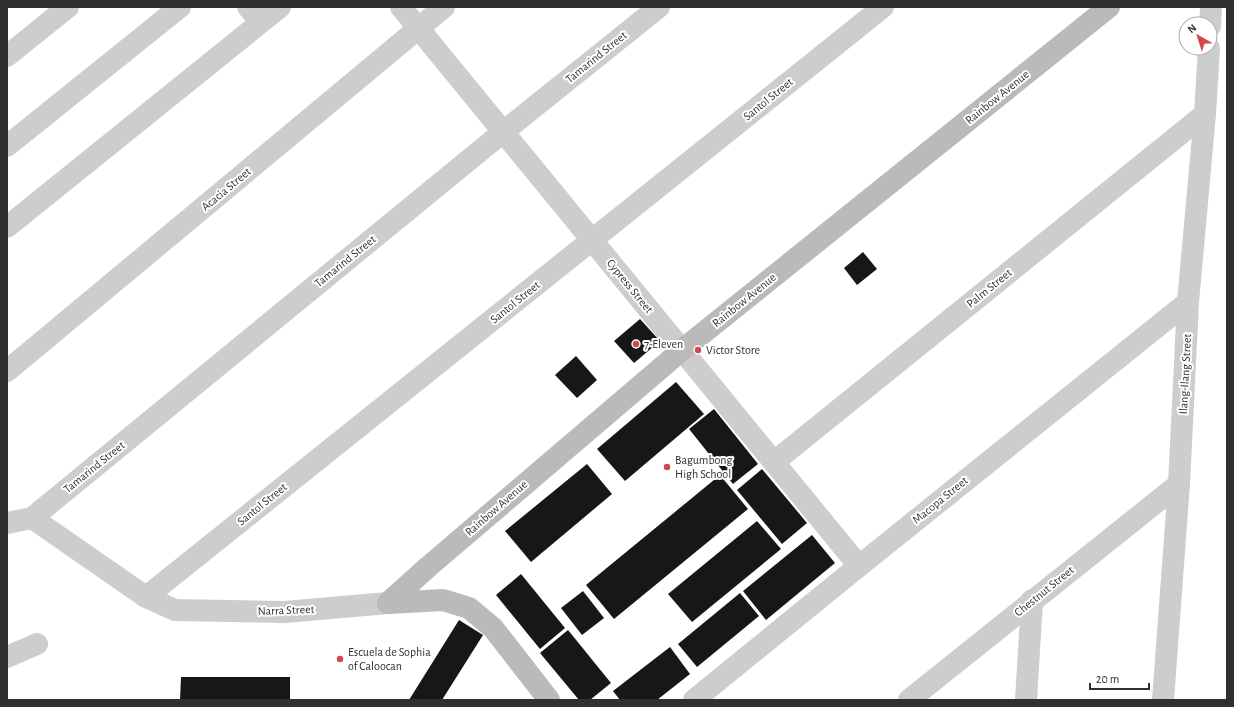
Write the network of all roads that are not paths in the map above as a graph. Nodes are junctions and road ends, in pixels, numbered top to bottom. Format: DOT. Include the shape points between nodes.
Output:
graph roads {
  1 [pos="68,7"];
  2 [pos="180,7"];
  3 [pos="280,7"];
  4 [pos="401,7"];
  5 [pos="444,7"];
  6 [pos="659,7"];
  7 [pos="883,7"];
  8 [pos="1110,7"];
  9 [pos="254,15"];
  10 [pos="418,28"];
  11 [pos="7,56"];
  12 [pos="1209,56"];
  13 [pos="1205,114"];
  14 [pos="503,132"];
  15 [pos="7,146"];
  16 [pos="7,227"];
  17 [pos="592,240"];
  18 [pos="1188,302"];
  19 [pos="682,350"];
  20 [pos="7,371"];
  21 [pos="774,462"];
  22 [pos="1179,484"];
  23 [pos="32,518"];
  24 [pos="7,523"];
  25 [pos="859,566"];
  26 [pos="146,597"];
  27 [pos="1032,600"];
  28 [pos="388,604"];
  29 [pos="37,644"];
  30 [pos="7,656"];
  31 [pos="537,694"];
  32 [pos="694,700"];
  33 [pos="909,700"];
  34 [pos="1026,700"];
  35 [pos="1163,700"];
  1 -- 11 [label="street"];
  2 -- 15 [label="street"];
  3 -- 9 [label="street"];
  4 -- 10 [label="street, Cypress Street"];
  5 -- 10 [label="street, Acacia Street"];
  6 -- 14 [label="street, Tamarind Street"];
  7 -- 17 [label="street, Santol Street"];
  8 -- 19 [label="street, Rainbow Avenue"];
  9 -- 16 [label="street"];
  10 -- 14 [label="street, Cypress Street"];
  10 -- 20 [label="street, Acacia Street"];
  12 -- 13 [label="street, Ilang-Ilang Street"];
  13 -- 18 [label="street, Ilang-Ilang Street"];
  13 -- 21 [label="street, Palm Street"];
  14 -- 17 [label="street, Cypress Street"];
  14 -- 23 [label="street, Tamarind Street"];
  17 -- 19 [label="street, Cypress Street"];
  17 -- 26 [label="street, Santol Street"];
  18 -- 22 [label="street, Ilang-Ilang Street"];
  18 -- 25 [label="street, Macopa Street"];
  19 -- 21 [label="street, Cypress Street"];
  19 -- 28 [label="street, Rainbow Avenue"];
  21 -- 25 [label="street, Cypress Street"];
  22 -- 27 [label="street, Chestnut Street"];
  22 -- 35 [label="street, Ilang-Ilang Street"];
  23 -- 24 [label="street"];
  23 -- 26 [label="street, Narra Street"];
  25 -- 32 [label="street, Macopa Street"];
  26 -- 28 [label="street, Narra Street" via="175,610 285,612"];
  27 -- 33 [label="street, Chestnut Street"];
  27 -- 34 [label="street"];
  28 -- 31 [label="street, Narra Street" via="443,600 470,608 493,628"];
  29 -- 30 [label="street"];
}
